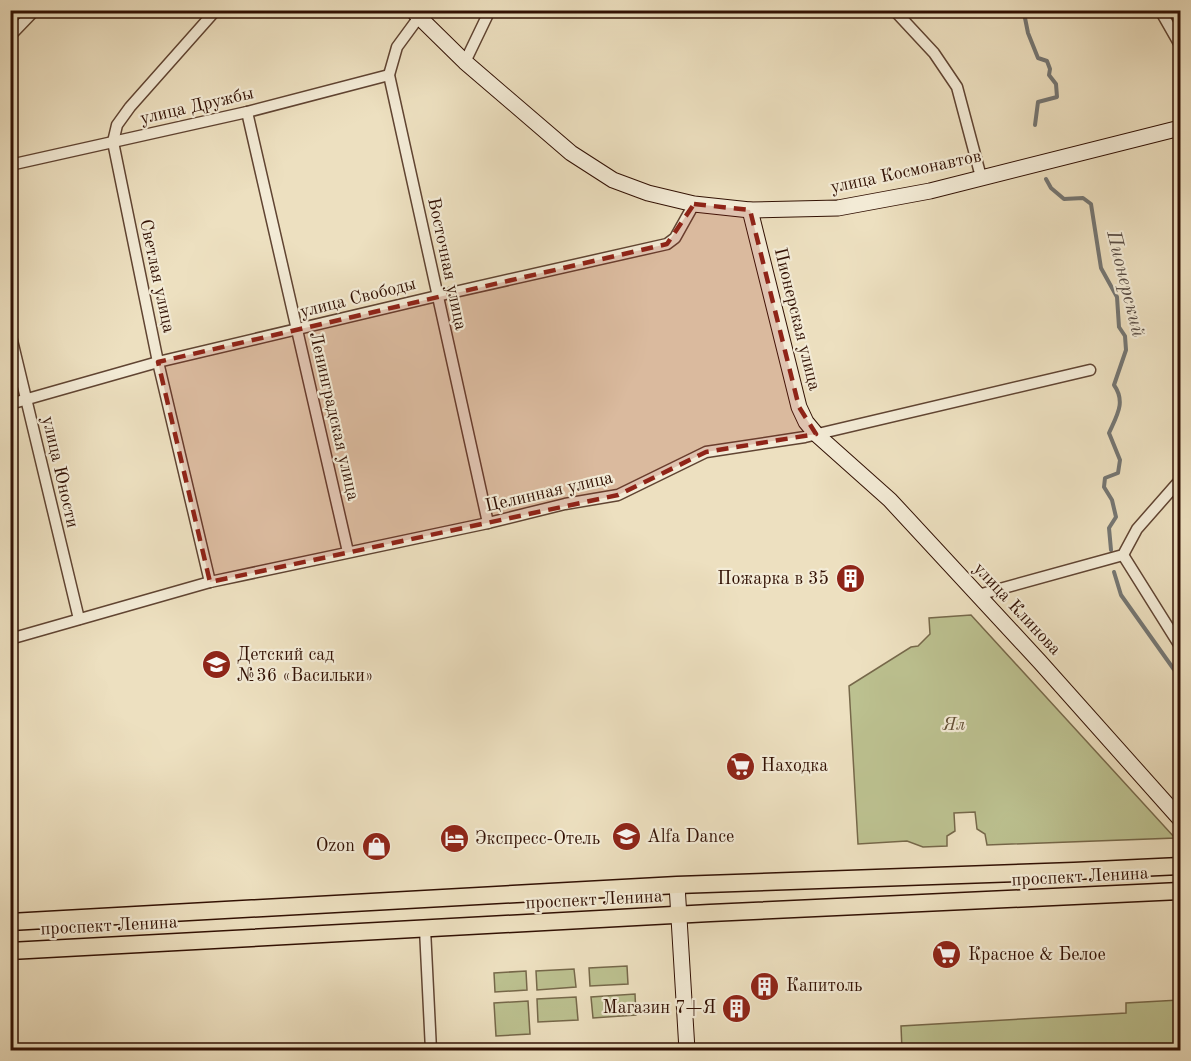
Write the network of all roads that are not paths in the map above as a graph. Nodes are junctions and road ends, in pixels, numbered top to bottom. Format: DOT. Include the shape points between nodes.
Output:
graph roads {
  1 [pos="35,10"];
  2 [pos="216,10"];
  3 [pos="490,10"];
  4 [pos="894,10"];
  5 [pos="1160,10"];
  6 [pos="416,14"];
  7 [pos="10,36"];
  8 [pos="1180,45"];
  9 [pos="465,62"];
  10 [pos="389,75"];
  11 [pos="247,112"];
  12 [pos="1180,128"];
  13 [pos="113,142"];
  14 [pos="10,165"];
  15 [pos="981,177"];
  16 [pos="694,204"];
  17 [pos="750,210"];
  18 [pos="436,296"];
  19 [pos="297,330"];
  20 [pos="10,332"];
  21 [pos="158,362"];
  22 [pos="1090,370"];
  23 [pos="26,400"];
  24 [pos="10,404"];
  25 [pos="816,434"];
  26 [pos="1180,480"];
  27 [pos="488,524"];
  28 [pos="348,552"];
  29 [pos="1123,555"];
  30 [pos="210,582"];
  31 [pos="978,595"];
  32 [pos="79,619"];
  33 [pos="10,639"];
  34 [pos="1180,646"];
  35 [pos="1180,819"];
  36 [pos="1180,866"];
  37 [pos="677,885"];
  38 [pos="1180,891"];
  39 [pos="136,915"];
  40 [pos="679,915"];
  41 [pos="10,922"];
  42 [pos="424,928"];
  43 [pos="138,944"];
  44 [pos="10,951"];
  45 [pos="431,1050"];
  46 [pos="687,1050"];
  1 -- 7 [label="street"];
  2 -- 13 [label="street" via="130,107 117,125"];
  3 -- 9 [label="street"];
  4 -- 15 [label="street" via="934,53 957,87"];
  5 -- 8 [label="street"];
  6 -- 9 [label="street, улица Космонавтов"];
  6 -- 10 [label="street, Восточная улица" via="397,47"];
  9 -- 16 [label="street, улица Космонавтов" via="571,153 613,180"];
  10 -- 11 [label="street, улица Дружбы"];
  10 -- 18 [label="street, Восточная улица"];
  11 -- 13 [label="street, улица Дружбы"];
  11 -- 19 [label="street, Ленинградская улица"];
  12 -- 15 [label="street, улица Космонавтов"];
  13 -- 14 [label="street, улица Дружбы"];
  13 -- 21 [label="street, Светлая улица"];
  15 -- 17 [label="street, улица Космонавтов" via="838,208"];
  16 -- 17 [label="street, улица Космонавтов"];
  16 -- 18 [label="street, улица Свободы" via="675,238 667,244"];
  17 -- 25 [label="street, Пионерская улица" via="799,407"];
  18 -- 19 [label="street, улица Свободы"];
  18 -- 27 [label="street, Восточная улица"];
  19 -- 21 [label="street, улица Свободы"];
  19 -- 28 [label="street, Ленинградская улица"];
  20 -- 23 [label="street, улица Юности"];
  21 -- 23 [label="street, улица Свободы"];
  21 -- 30 [label="street, Светлая улица"];
  22 -- 25 [label="street, Целинная улица"];
  23 -- 24 [label="street, улица Свободы"];
  23 -- 32 [label="street, улица Юности"];
  25 -- 27 [label="street, Целинная улица" via="706,452 618,495"];
  25 -- 31 [label="street, улица Клинова" via="890,500"];
  26 -- 29 [label="street" via="1137,529"];
  27 -- 28 [label="street, Целинная улица"];
  28 -- 30 [label="street, Целинная улица"];
  29 -- 31 [label="street"];
  29 -- 34 [label="street"];
  30 -- 32 [label="street, Целинная улица"];
  31 -- 35 [label="street, улица Клинова"];
  32 -- 33 [label="street, Целинная улица"];
  36 -- 37 [label="main road, проспект Ленина"];
  37 -- 39 [label="main road, проспект Ленина"];
  37 -- 40 [label="street"];
  38 -- 40 [label="main road, проспект Ленина"];
  39 -- 41 [label="main road, проспект Ленина"];
  39 -- 43 [label="main road"];
  40 -- 42 [label="main road, проспект Ленина"];
  40 -- 46 [label="street"];
  42 -- 43 [label="main road, проспект Ленина"];
  42 -- 45 [label="street"];
  43 -- 44 [label="main road, проспект Ленина"];
}
